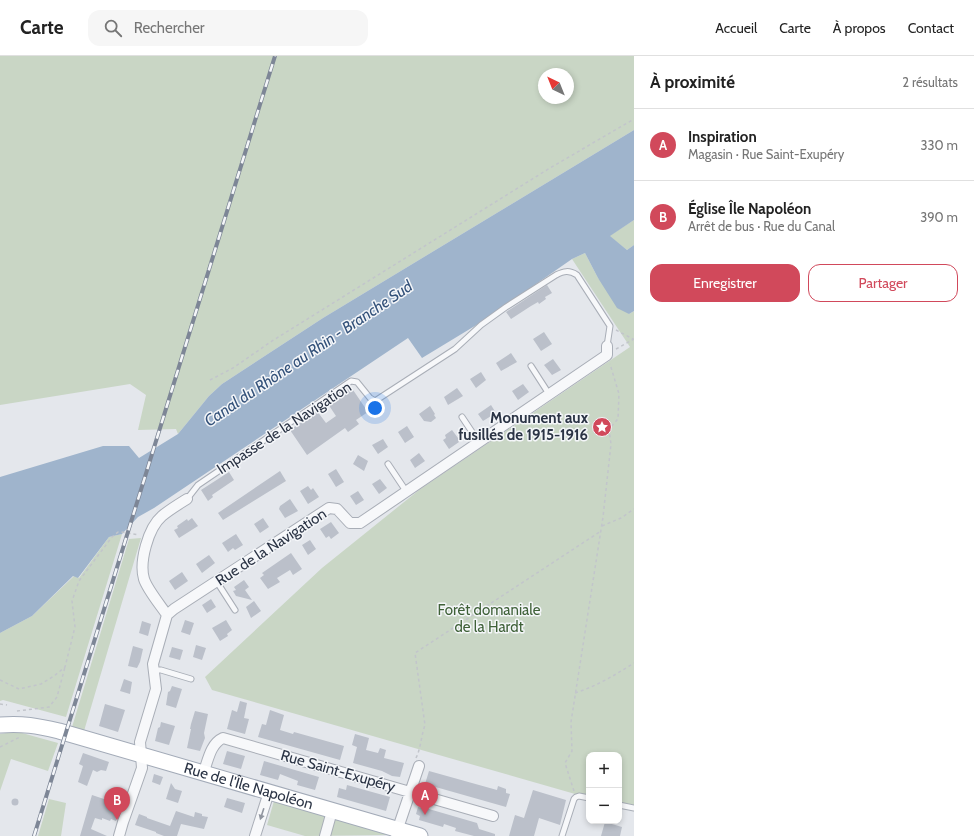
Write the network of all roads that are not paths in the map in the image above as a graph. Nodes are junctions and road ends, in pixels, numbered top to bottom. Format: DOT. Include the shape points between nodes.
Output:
graph roads {
  1 [pos="607,351"];
  2 [pos="531,366"];
  3 [pos="549,394"];
  4 [pos="462,417"];
  5 [pos="478,441"];
  6 [pos="388,464"];
  7 [pos="406,491"];
  8 [pos="187,499"];
  9 [pos="217,582"];
  10 [pos="235,610"];
  11 [pos="167,615"];
  12 [pos="153,670"];
  13 [pos="191,679"];
  14 [pos="0,725"];
  15 [pos="141,755"];
  16 [pos="419,766"];
  17 [pos="203,774"];
  18 [pos="410,791"];
  19 [pos="269,792"];
  20 [pos="586,797"];
  21 [pos="622,806"];
  22 [pos="634,808"];
  23 [pos="332,811"];
  24 [pos="494,816"];
  25 [pos="397,833"];
  26 [pos="119,836"];
  27 [pos="255,836"];
  28 [pos="325,836"];
  29 [pos="420,836"];
  30 [pos="562,836"];
  1 -- 3 [label="street, Rue de la Navigation"];
  1 -- 8 [label="lane, Impasse de la Navigation" via="610,326 576,275 564,271 506,307 455,349 375,400 370,398 357,382 351,381 198,485"];
  2 -- 3 [label="lane"];
  3 -- 5 [label="street, Rue de la Navigation"];
  4 -- 5 [label="lane"];
  5 -- 7 [label="street, Rue de la Navigation"];
  6 -- 7 [label="lane"];
  7 -- 9 [label="street, Rue de la Navigation" via="360,523 350,523 337,509 328,508"];
  8 -- 11 [label="street, Impasse de la Navigation" via="161,516 153,527 144,555 144,580"];
  9 -- 10 [label="lane"];
  9 -- 11 [label="street, Rue de la Navigation"];
  11 -- 12 [label="street"];
  12 -- 13 [label="lane"];
  12 -- 15 [label="street" via="156,690 140,742"];
  14 -- 15 [label="main road, Rue de l'Île Napoléon" via="18,723 37,726"];
  15 -- 17 [label="main road, Rue de l'Île Napoléon"];
  15 -- 26 [label="street" via="142,768"];
  16 -- 18 [label="street"];
  17 -- 18 [label="street, Rue Saint-Exupéry" via="212,746 223,738"];
  17 -- 19 [label="main road, Rue de l'Île Napoléon"];
  18 -- 24 [label="street, Rue Saint-Exupéry"];
  18 -- 25 [label="street"];
  19 -- 23 [label="main road, Rue de l'Île Napoléon"];
  19 -- 27 [label="street, one-way"];
  20 -- 30 [label="lane" via="576,796"];
  21 -- 22 [label="lane"];
  23 -- 25 [label="main road, Rue de l'Île Napoléon"];
  23 -- 28 [label="street"];
  25 -- 29 [label="main road, Rue de l'Île Napoléon"];
}
